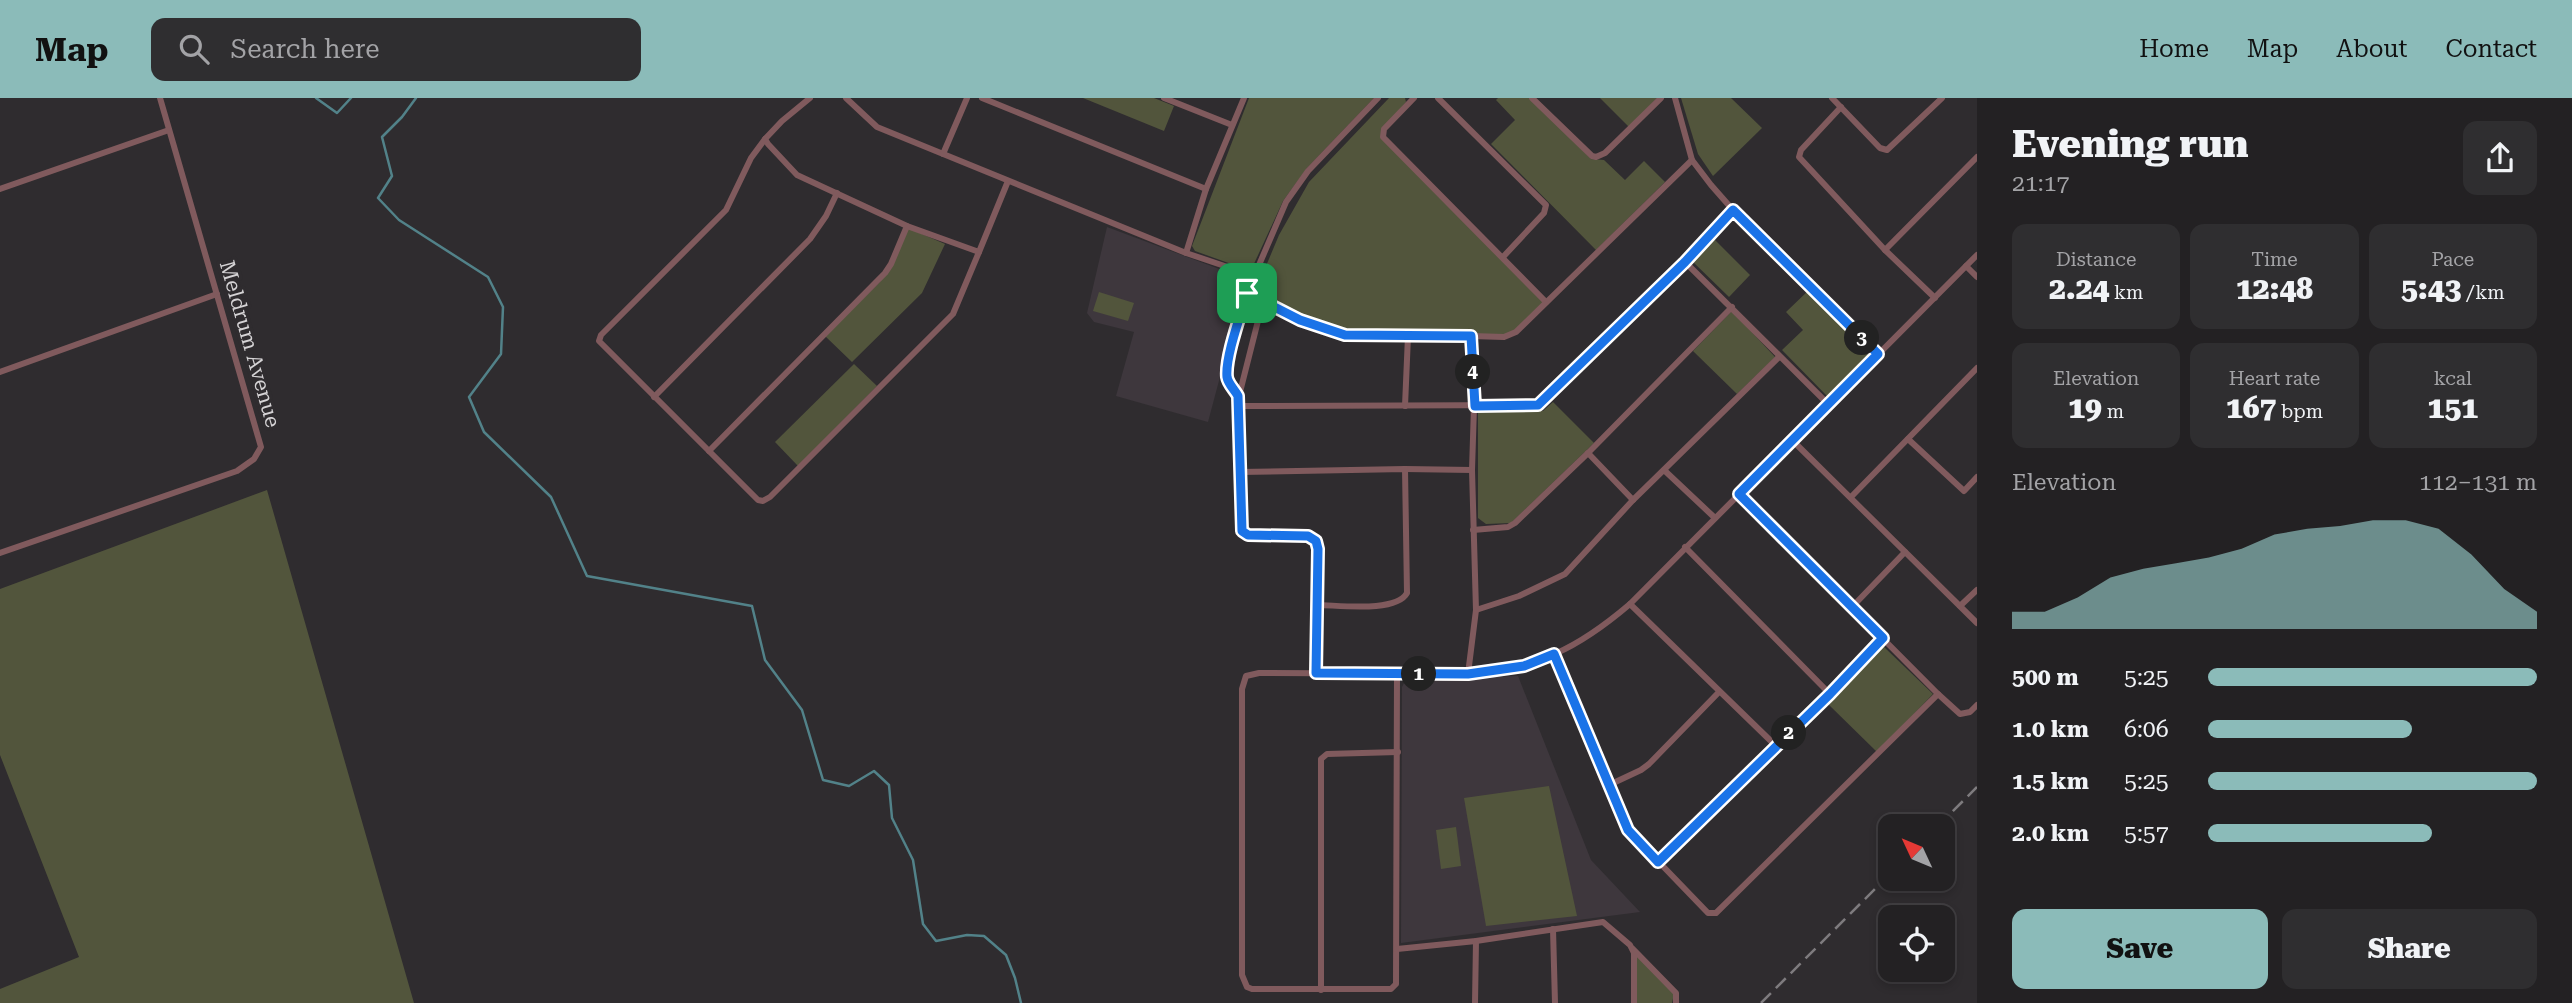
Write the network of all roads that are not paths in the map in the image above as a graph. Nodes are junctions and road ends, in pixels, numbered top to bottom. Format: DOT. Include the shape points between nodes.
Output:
graph roads {
  1 [pos="160,98"];
  2 [pos="810,98"];
  3 [pos="846,98"];
  4 [pos="967,98"];
  5 [pos="982,98"];
  6 [pos="1164,98"];
  7 [pos="1244,98"];
  8 [pos="1378,98"];
  9 [pos="1413,98"];
  10 [pos="1438,98"];
  11 [pos="1532,98"];
  12 [pos="1661,98"];
  13 [pos="1675,98"];
  14 [pos="1832,98"];
  15 [pos="1942,98"];
  16 [pos="1841,107"];
  17 [pos="1232,125"];
  18 [pos="169,130"];
  19 [pos="765,139"];
  20 [pos="943,154"];
  21 [pos="1977,157"];
  22 [pos="1692,160"];
  23 [pos="1008,181"];
  24 [pos="0,189"];
  25 [pos="1206,189"];
  26 [pos="837,193"];
  27 [pos="1733,210"];
  28 [pos="907,226"];
  29 [pos="1885,250"];
  30 [pos="979,252"];
  31 [pos="1186,253"];
  32 [pos="1977,255"];
  33 [pos="1503,257"];
  34 [pos="1685,262"];
  35 [pos="1966,266"];
  36 [pos="1254,276"];
  37 [pos="1977,277"];
  38 [pos="1247,293"];
  39 [pos="217,295"];
  40 [pos="1935,298"];
  41 [pos="1263,301"];
  42 [pos="1546,302"];
  43 [pos="1732,307"];
  44 [pos="1408,336"];
  45 [pos="1471,336"];
  46 [pos="1878,354"];
  47 [pos="1779,356"];
  48 [pos="1977,368"];
  49 [pos="0,372"];
  50 [pos="1238,396"];
  51 [pos="654,397"];
  52 [pos="1828,404"];
  53 [pos="1238,406"];
  54 [pos="1405,406"];
  55 [pos="1475,406"];
  56 [pos="1908,439"];
  57 [pos="1792,440"];
  58 [pos="709,451"];
  59 [pos="1588,453"];
  60 [pos="1405,469"];
  61 [pos="1472,470"];
  62 [pos="1664,470"];
  63 [pos="1239,472"];
  64 [pos="1977,477"];
  65 [pos="1739,494"];
  66 [pos="1851,497"];
  67 [pos="1633,500"];
  68 [pos="1715,518"];
  69 [pos="1473,530"];
  70 [pos="1685,547"];
  71 [pos="1905,552"];
  72 [pos="0,553"];
  73 [pos="1977,590"];
  74 [pos="1630,604"];
  75 [pos="1317,605"];
  76 [pos="1853,606"];
  77 [pos="1960,606"];
  78 [pos="1476,610"];
  79 [pos="1977,623"];
  80 [pos="1883,638"];
  81 [pos="1554,654"];
  82 [pos="1316,673"];
  83 [pos="1397,674"];
  84 [pos="1468,674"];
  85 [pos="1719,692"];
  86 [pos="1830,694"];
  87 [pos="1938,694"];
  88 [pos="1977,705"];
  89 [pos="1776,746"];
  90 [pos="1398,752"];
  91 [pos="1609,785"];
  92 [pos="1658,862"];
  93 [pos="1553,929"];
  94 [pos="1476,941"];
  95 [pos="1630,945"];
  96 [pos="1397,949"];
  97 [pos="1321,989"];
  98 [pos="1475,1003"];
  99 [pos="1555,1003"];
  100 [pos="1634,1003"];
  101 [pos="1676,1003"];
  1 -- 18 [label="street, Meldrum Avenue"];
  2 -- 19 [label="street"];
  3 -- 20 [label="street" via="877,127"];
  4 -- 20 [label="street"];
  5 -- 25 [label="street"];
  6 -- 17 [label="street"];
  7 -- 17 [label="street"];
  8 -- 36 [label="street" via="1286,202"];
  9 -- 33 [label="street" via="1384,129 1383,137"];
  10 -- 33 [label="street" via="1546,205 1544,213"];
  11 -- 12 [label="street" via="1597,158"];
  13 -- 22 [label="street"];
  14 -- 16 [label="street"];
  15 -- 16 [label="street" via="1887,150"];
  16 -- 29 [label="street" via="1799,157"];
  17 -- 25 [label="street"];
  18 -- 24 [label="street"];
  18 -- 39 [label="street, Meldrum Avenue"];
  19 -- 26 [label="street" via="794,173"];
  19 -- 51 [label="street" via="726,210 600,338"];
  20 -- 23 [label="street"];
  21 -- 29 [label="street"];
  22 -- 27 [label="street"];
  22 -- 42 [label="street"];
  23 -- 30 [label="street"];
  23 -- 31 [label="street"];
  25 -- 31 [label="street"];
  26 -- 28 [label="street"];
  26 -- 51 [label="street" via="810,239"];
  27 -- 34 [label="street"];
  27 -- 46 [label="street"];
  28 -- 30 [label="street"];
  28 -- 58 [label="street" via="885,273"];
  29 -- 40 [label="street"];
  30 -- 58 [label="street" via="953,314 766,500 755,498"];
  31 -- 36 [label="street"];
  32 -- 35 [label="street"];
  33 -- 42 [label="street"];
  34 -- 43 [label="street"];
  34 -- 55 [label="street" via="1538,405"];
  35 -- 37 [label="street"];
  35 -- 40 [label="street"];
  36 -- 38 [label="street"];
  38 -- 41 [label="street"];
  38 -- 50 [label="street" via="1227,373"];
  39 -- 49 [label="street"];
  39 -- 72 [label="street, Meldrum Avenue" via="261,447 254,459 237,471"];
  40 -- 46 [label="street"];
  41 -- 44 [label="street" via="1345,335"];
  41 -- 50 [label="street"];
  42 -- 45 [label="street" via="1510,335"];
  43 -- 47 [label="street"];
  43 -- 59 [label="street"];
  44 -- 45 [label="street"];
  44 -- 54 [label="street"];
  45 -- 55 [label="street"];
  46 -- 52 [label="street"];
  47 -- 52 [label="street"];
  47 -- 62 [label="street"];
  48 -- 56 [label="street"];
  50 -- 53 [label="street"];
  51 -- 58 [label="street"];
  52 -- 57 [label="street"];
  53 -- 54 [label="street"];
  53 -- 63 [label="street"];
  54 -- 55 [label="street"];
  55 -- 61 [label="street"];
  56 -- 64 [label="street" via="1964,491"];
  56 -- 66 [label="street"];
  57 -- 65 [label="street"];
  57 -- 66 [label="street"];
  59 -- 67 [label="street"];
  59 -- 69 [label="street" via="1512,526"];
  60 -- 61 [label="street"];
  60 -- 63 [label="street"];
  60 -- 75 [label="street" via="1404,600 1389,606"];
  61 -- 69 [label="street"];
  62 -- 67 [label="street"];
  62 -- 68 [label="street"];
  63 -- 75 [label="street" via="1240,525 1245,534 1308,536 1316,541"];
  65 -- 68 [label="street"];
  65 -- 76 [label="street"];
  66 -- 71 [label="street"];
  67 -- 78 [label="street" via="1565,574"];
  68 -- 70 [label="street"];
  69 -- 78 [label="street"];
  70 -- 74 [label="street"];
  70 -- 86 [label="street"];
  71 -- 76 [label="street"];
  71 -- 77 [label="street"];
  73 -- 77 [label="street"];
  74 -- 81 [label="street" via="1588,638"];
  74 -- 85 [label="street"];
  75 -- 82 [label="street"];
  76 -- 80 [label="street"];
  77 -- 79 [label="street"];
  78 -- 84 [label="street"];
  80 -- 86 [label="street"];
  80 -- 87 [label="street"];
  81 -- 84 [label="street" via="1524,666"];
  81 -- 91 [label="street"];
  82 -- 83 [label="street"];
  82 -- 97 [label="street" via="1252,674 1242,682 1242,975 1252,989"];
  83 -- 84 [label="street"];
  83 -- 90 [label="street"];
  85 -- 89 [label="street"];
  85 -- 91 [label="street" via="1649,764"];
  86 -- 89 [label="street"];
  87 -- 88 [label="street" via="1960,713"];
  87 -- 92 [label="street" via="1716,913 1708,913"];
  89 -- 92 [label="street"];
  90 -- 96 [label="street"];
  90 -- 97 [label="street" via="1327,754 1321,759"];
  91 -- 92 [label="street" via="1633,837"];
  93 -- 94 [label="street"];
  93 -- 95 [label="street" via="1603,922"];
  93 -- 99 [label="street"];
  94 -- 96 [label="street"];
  94 -- 98 [label="street"];
  95 -- 100 [label="street"];
  95 -- 101 [label="street" via="1676,993"];
  96 -- 97 [label="street" via="1397,981 1391,989"];
}
